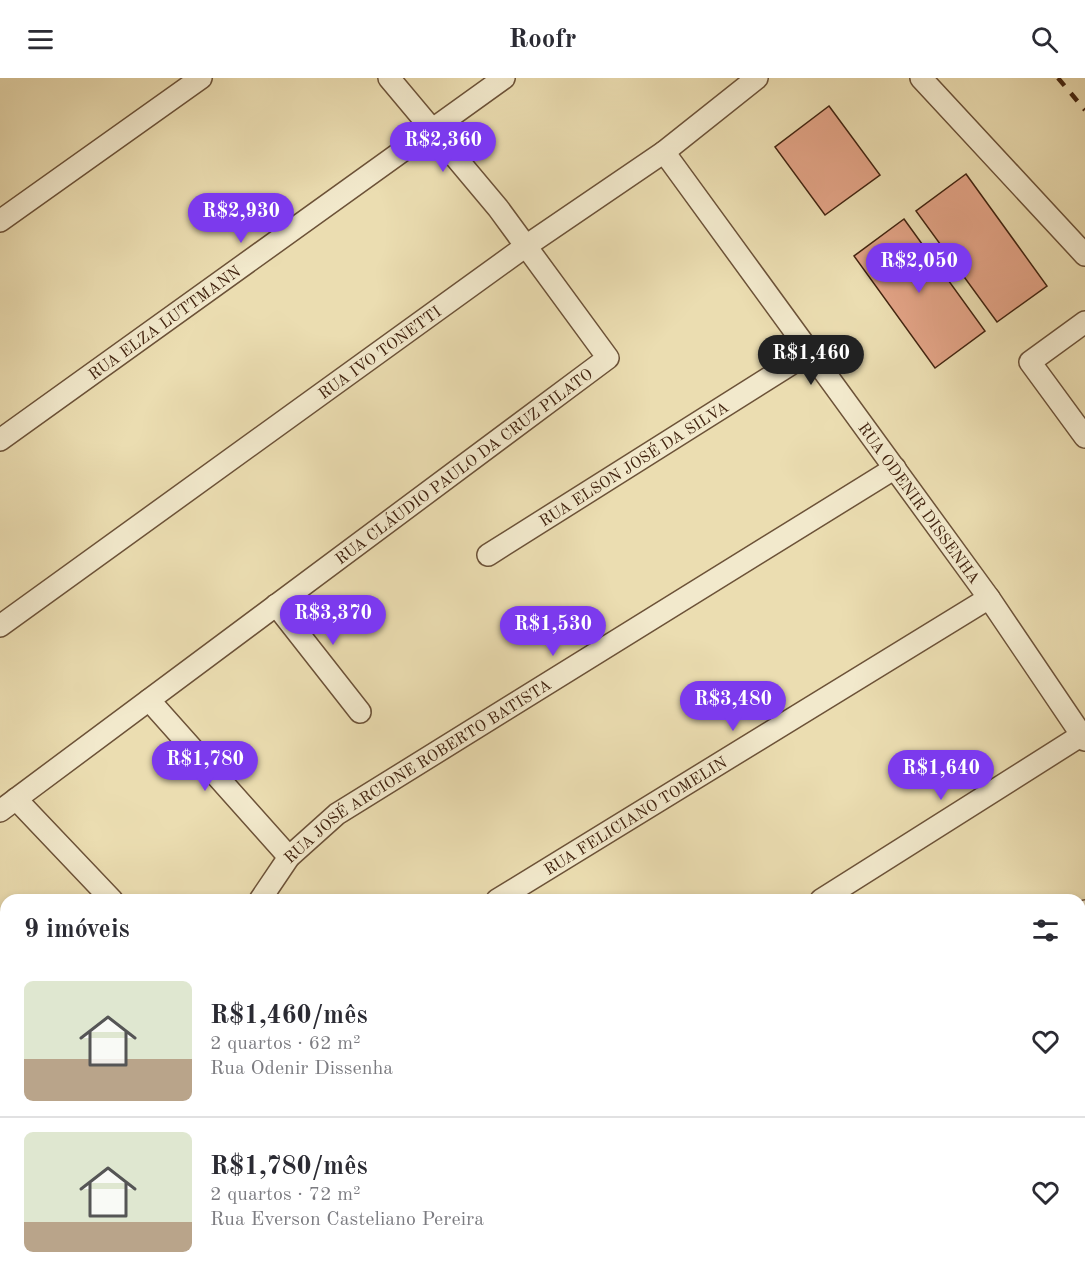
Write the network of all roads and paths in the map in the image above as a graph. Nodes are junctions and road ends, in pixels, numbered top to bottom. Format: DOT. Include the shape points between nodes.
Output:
graph roads {
  1 [pos="201,78"];
  2 [pos="389,78"];
  3 [pos="504,78"];
  4 [pos="757,78"];
  5 [pos="921,78"];
  6 [pos="432,130"];
  7 [pos="664,152"];
  8 [pos="0,220"];
  9 [pos="526,246"];
  10 [pos="1085,255"];
  11 [pos="1085,322"];
  12 [pos="810,352"];
  13 [pos="1085,437"];
  14 [pos="0,440"];
  15 [pos="895,468"];
  16 [pos="488,555"];
  17 [pos="989,598"];
  18 [pos="276,605"];
  19 [pos="0,626"];
  20 [pos="149,700"];
  21 [pos="360,712"];
  22 [pos="1083,737"];
  23 [pos="8,805"];
  24 [pos="289,857"];
  25 [pos="105,894"];
  26 [pos="264,894"];
  27 [pos="507,894"];
  28 [pos="830,894"];
  1 -- 8 [label="street"];
  2 -- 6 [label="street"];
  3 -- 6 [label="street, RUA ELZA LUTTMANN"];
  4 -- 7 [label="street, RUA IVO TONETTI"];
  5 -- 10 [label="street"];
  6 -- 9 [label="street"];
  6 -- 14 [label="street, RUA ELZA LUTTMANN"];
  7 -- 9 [label="street, RUA IVO TONETTI"];
  7 -- 12 [label="street, RUA ODENIR DISSENHA"];
  9 -- 18 [label="street, RUA CLÁUDIO PAULO DA CRUZ PILATO" via="608,358"];
  9 -- 19 [label="street, RUA IVO TONETTI"];
  11 -- 13 [label="street" via="1030,362"];
  12 -- 15 [label="street, RUA ODENIR DISSENHA"];
  12 -- 16 [label="street, RUA ELSON JOSÉ DA SILVA"];
  15 -- 17 [label="street, RUA ODENIR DISSENHA"];
  15 -- 24 [label="street, RUA JOSÉ ARCIONE ROBERTO BATISTA" via="337,814"];
  17 -- 22 [label="street, RUA ODENIR DISSENHA"];
  17 -- 27 [label="street, RUA FELICIANO TOMELIN"];
  18 -- 20 [label="street, RUA CLÁUDIO PAULO DA CRUZ PILATO"];
  18 -- 21 [label="street"];
  20 -- 23 [label="street, RUA CLÁUDIO PAULO DA CRUZ PILATO"];
  20 -- 24 [label="street"];
  22 -- 28 [label="street"];
  23 -- 25 [label="street"];
  24 -- 26 [label="street, RUA JOSÉ ARCIONE ROBERTO BATISTA"];
}
